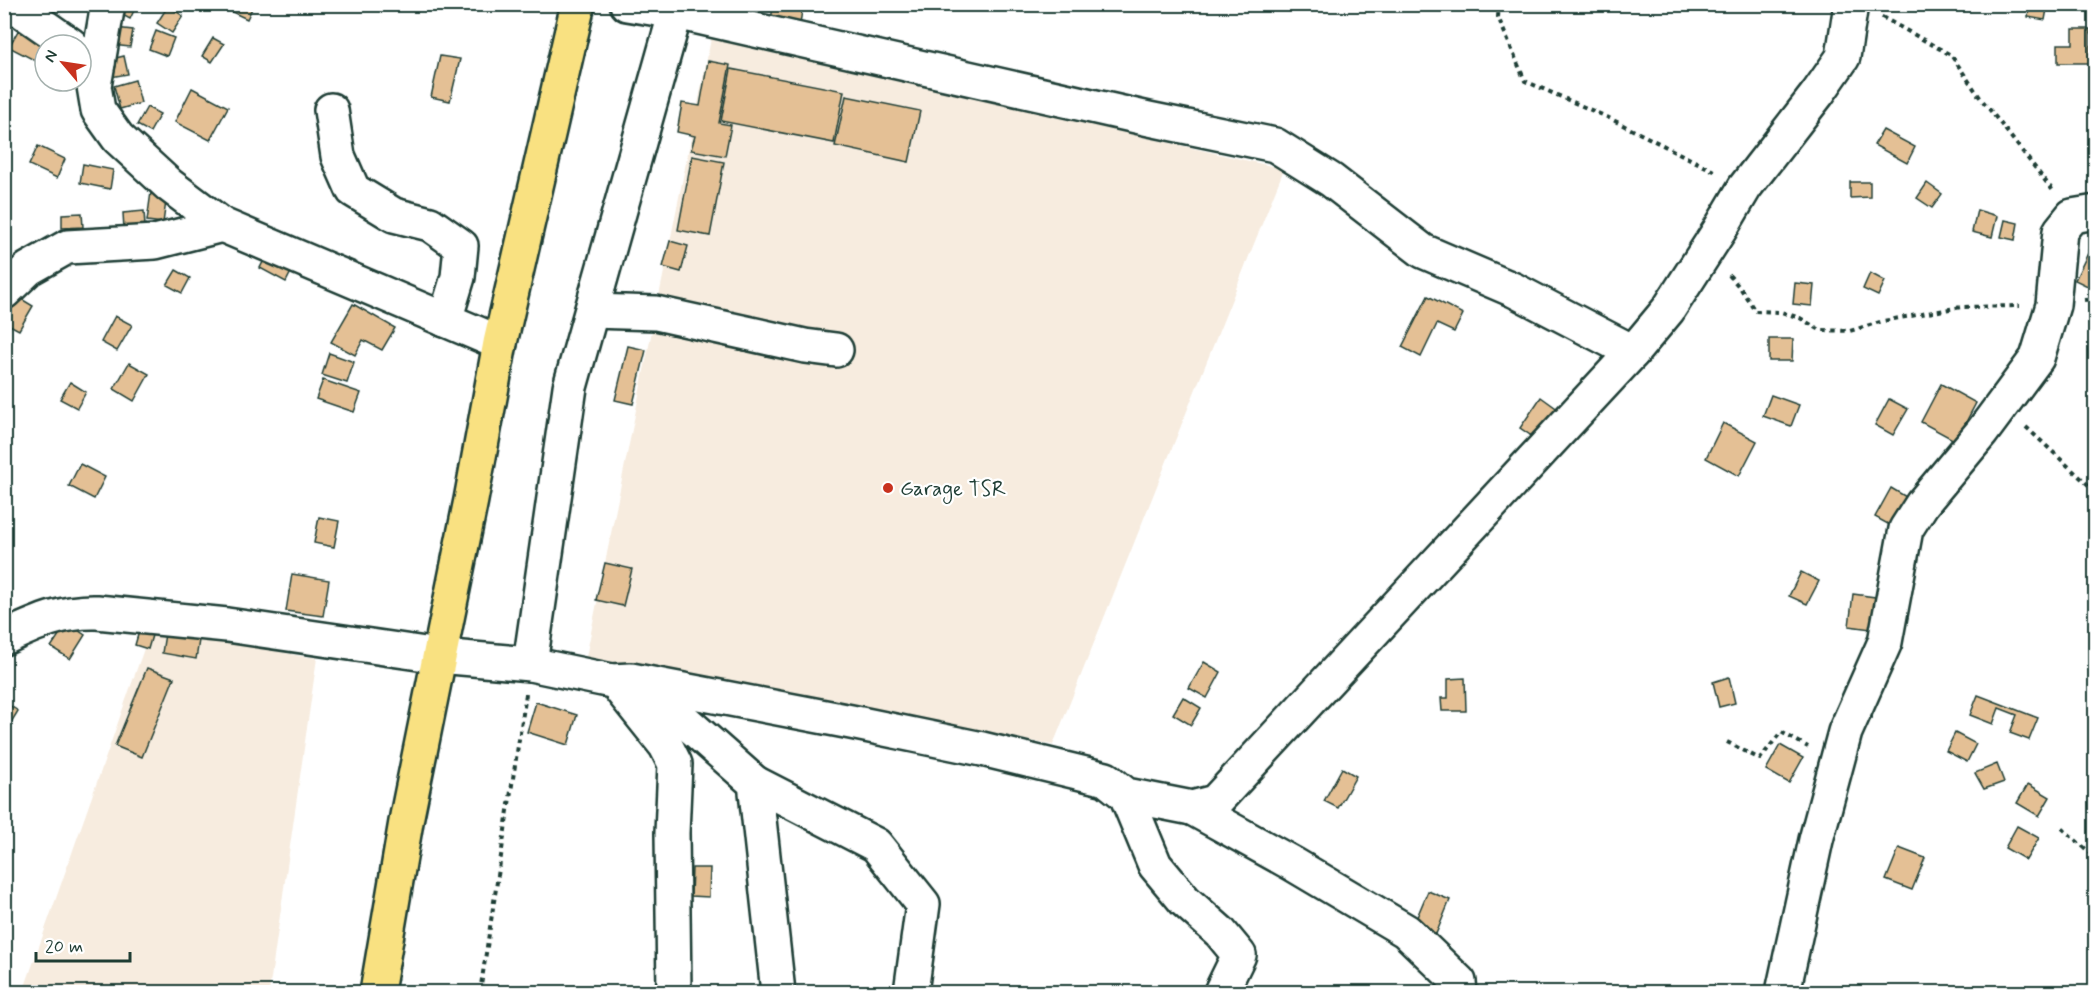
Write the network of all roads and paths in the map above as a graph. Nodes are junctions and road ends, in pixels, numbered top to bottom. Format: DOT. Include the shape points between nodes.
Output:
graph roads {
  1 [pos="12,4"];
  2 [pos="108,4"];
  3 [pos="578,4"];
  4 [pos="627,4"];
  5 [pos="1498,4"];
  6 [pos="677,8"];
  7 [pos="1866,10"];
  8 [pos="54,33"];
  9 [pos="93,48"];
  10 [pos="93,79"];
  11 [pos="331,110"];
  12 [pos="1744,187"];
  13 [pos="2084,214"];
  14 [pos="222,225"];
  15 [pos="1697,265"];
  16 [pos="4,292"];
  17 [pos="2096,299"];
  18 [pos="2054,305"];
  19 [pos="592,311"];
  20 [pos="445,320"];
  21 [pos="500,344"];
  22 [pos="836,351"];
  23 [pos="1633,352"];
  24 [pos="2002,405"];
  25 [pos="2096,492"];
  26 [pos="4,638"];
  27 [pos="439,656"];
  28 [pos="530,664"];
  29 [pos="620,689"];
  30 [pos="1727,742"];
  31 [pos="1836,765"];
  32 [pos="755,783"];
  33 [pos="1126,795"];
  34 [pos="1191,808"];
  35 [pos="2062,828"];
  36 [pos="2096,858"];
  37 [pos="377,993"];
  38 [pos="480,993"];
  39 [pos="674,993"];
  40 [pos="778,993"];
  41 [pos="911,993"];
  42 [pos="1221,993"];
  43 [pos="1460,993"];
  44 [pos="1783,993"];
  1 -- 8 [label="street"];
  2 -- 9 [label="street"];
  3 -- 21 [label="highway"];
  4 -- 6 [label="street"];
  5 -- 12 [label="path" via="1498,17 1525,81 1607,117"];
  6 -- 19 [label="street"];
  6 -- 23 [label="street" via="1137,117 1275,145 1331,180 1423,251 1514,291"];
  7 -- 12 [label="street" via="1843,57"];
  7 -- 13 [label="path" via="1951,55 1979,96"];
  10 -- 14 [label="street" via="98,110 118,138 169,186"];
  11 -- 20 [label="street" via="338,156 353,190 394,215 430,224 461,246 458,277"];
  12 -- 15 [label="street"];
  13 -- 18 [label="street" via="2060,231"];
  14 -- 16 [label="street" via="155,242 67,248 28,269"];
  14 -- 20 [label="street"];
  15 -- 18 [label="path" via="1721,267 1755,311 1780,312 1820,330 1850,331 1961,307"];
  15 -- 23 [label="street" via="1668,310"];
  17 -- 18 [label="path"];
  18 -- 24 [label="street" via="2037,358"];
  19 -- 22 [label="street" via="656,313"];
  19 -- 28 [label="street" via="570,387"];
  20 -- 21 [label="street"];
  21 -- 27 [label="highway"];
  23 -- 34 [label="street" via="1215,802"];
  24 -- 25 [label="path"];
  24 -- 31 [label="street" via="1906,529 1885,642 1845,732"];
  26 -- 27 [label="street" via="55,615 78,611 227,625"];
  27 -- 28 [label="street"];
  27 -- 37 [label="highway"];
  28 -- 29 [label="street"];
  28 -- 38 [label="path"];
  29 -- 32 [label="street" via="669,707"];
  29 -- 33 [label="street" via="631,680 851,722 1106,779"];
  29 -- 39 [label="street" via="666,746 675,764"];
  30 -- 31 [label="path" via="1760,759 1782,732"];
  31 -- 44 [label="street"];
  32 -- 40 [label="street"];
  32 -- 41 [label="street" via="876,845 923,904"];
  33 -- 34 [label="street"];
  33 -- 42 [label="street" via="1155,865 1239,955"];
  34 -- 43 [label="street" via="1406,931 1459,982"];
  35 -- 36 [label="path"];
}
